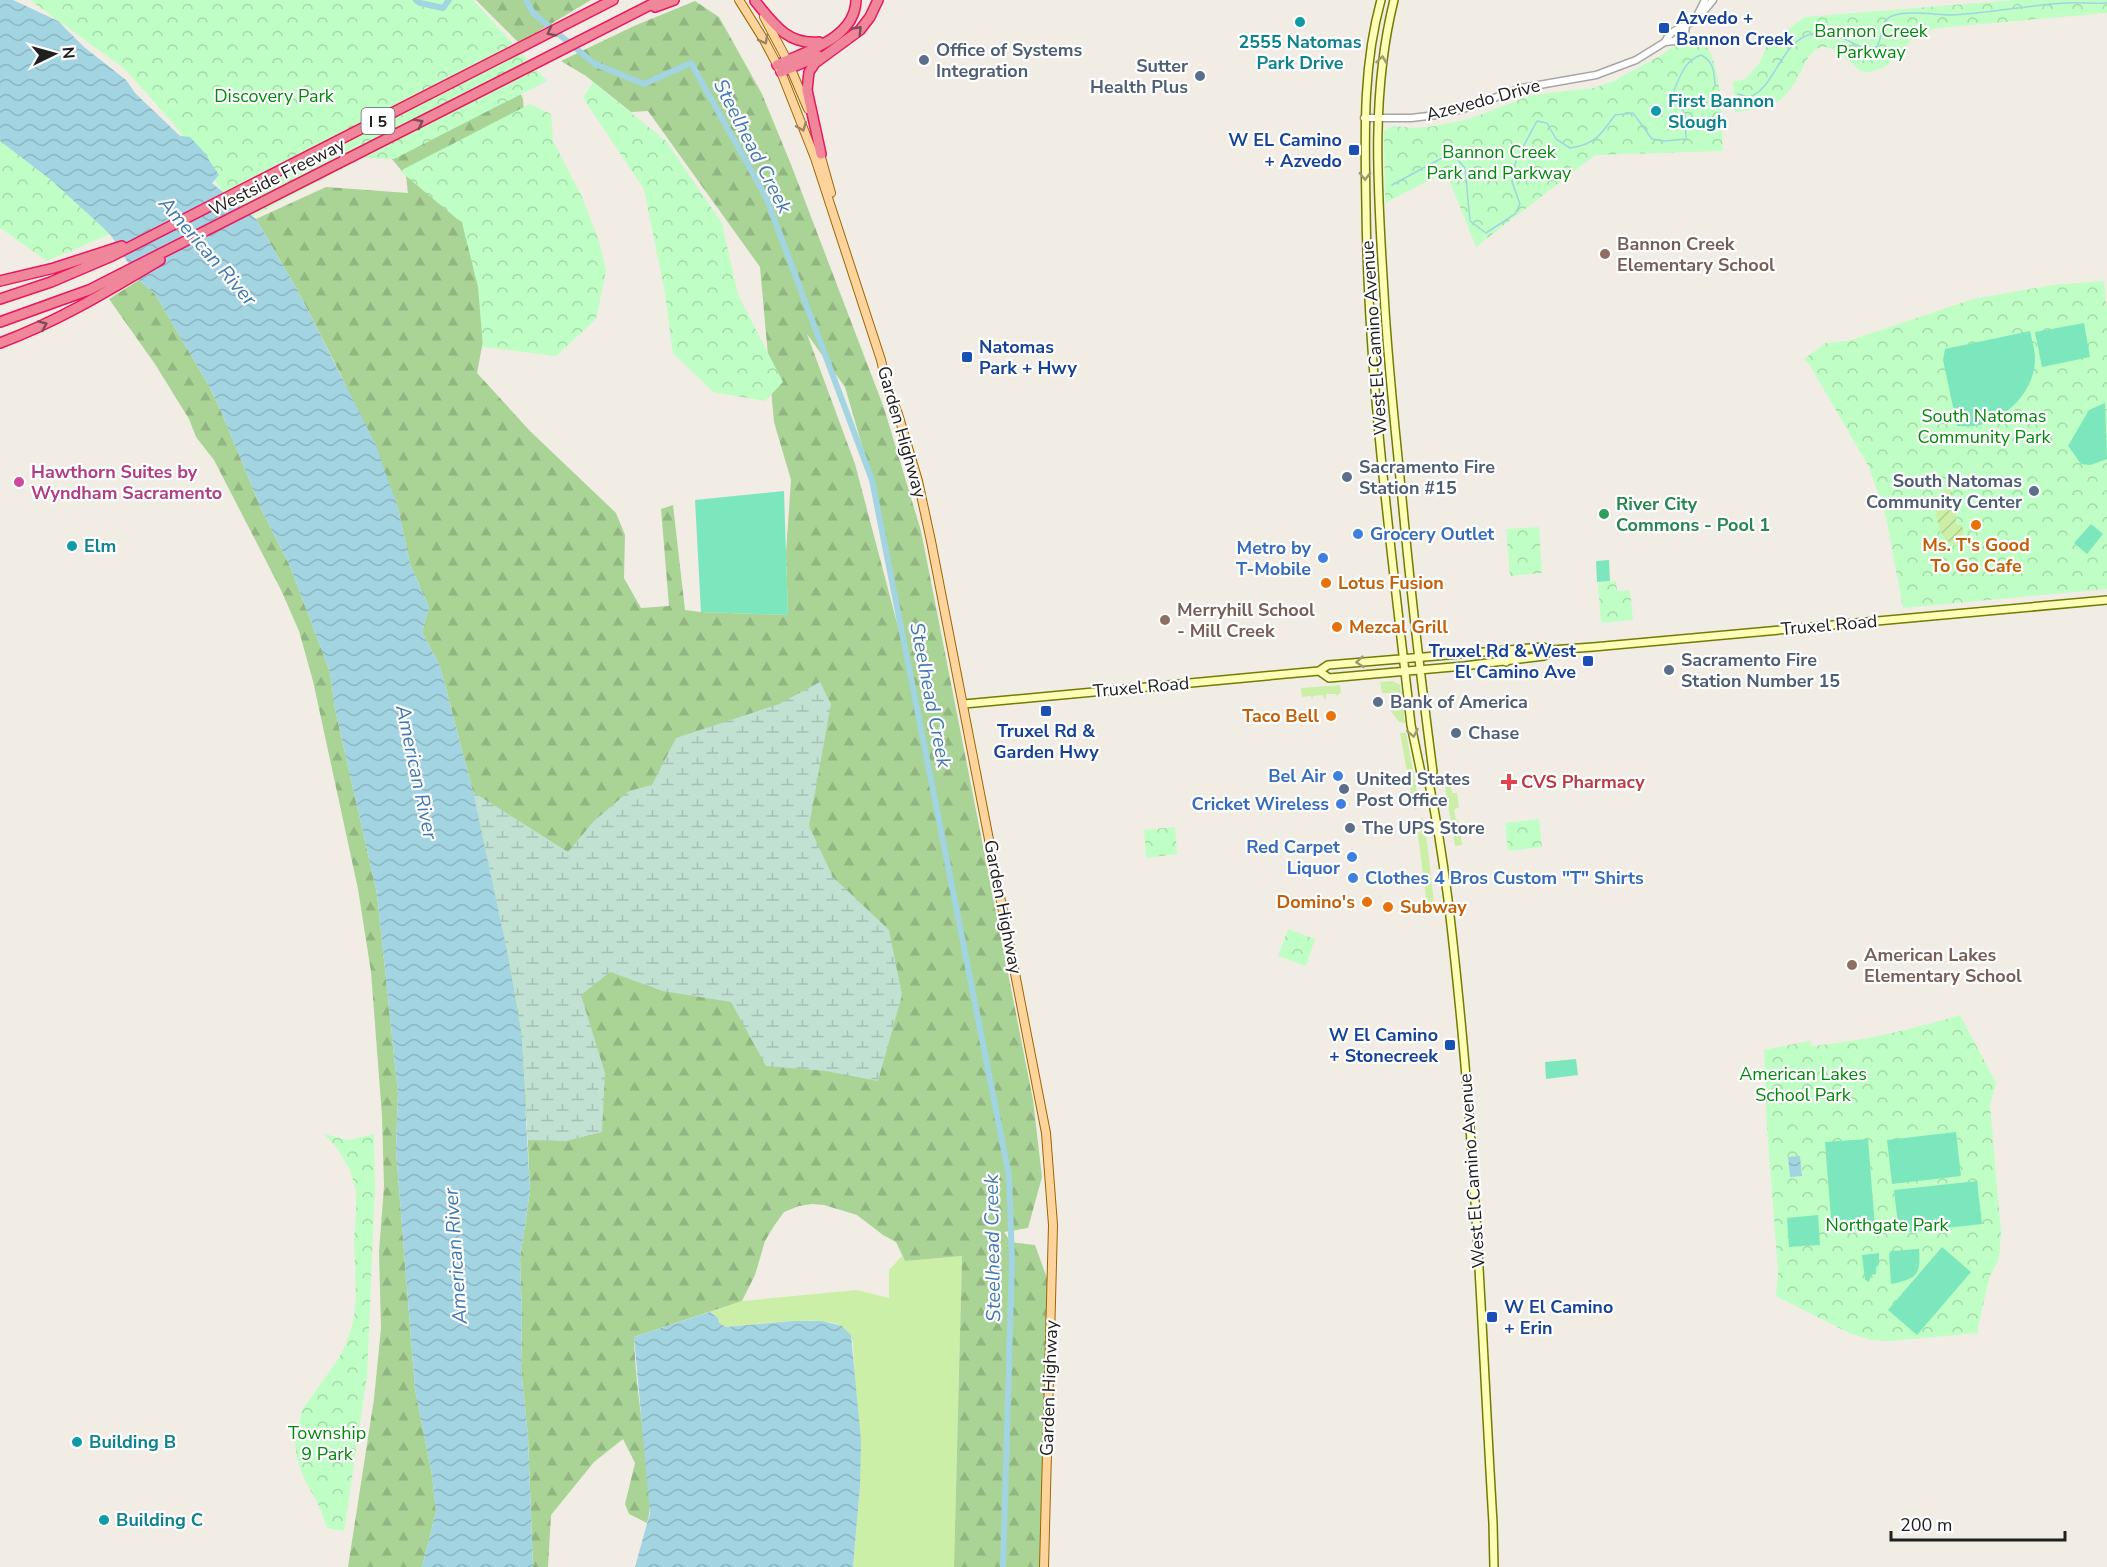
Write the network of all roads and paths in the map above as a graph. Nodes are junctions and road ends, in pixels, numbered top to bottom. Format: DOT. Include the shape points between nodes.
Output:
graph roads {
  1 [pos="660,0"];
  2 [pos="674,0"];
  3 [pos="739,0"];
  4 [pos="755,0"];
  5 [pos="856,0"];
  6 [pos="878,0"];
  7 [pos="1382,0"];
  8 [pos="1394,0"];
  9 [pos="1705,0"];
  10 [pos="1713,0"];
  11 [pos="609,2"];
  12 [pos="628,17"];
  13 [pos="1697,17"];
  14 [pos="827,41"];
  15 [pos="830,52"];
  16 [pos="789,64"];
  17 [pos="779,69"];
  18 [pos="1364,118"];
  19 [pos="1377,118"];
  20 [pos="821,154"];
  21 [pos="217,226"];
  22 [pos="152,236"];
  23 [pos="848,261"];
  24 [pos="0,281"];
  25 [pos="0,299"];
  26 [pos="0,322"];
  27 [pos="0,343"];
  28 [pos="2107,600"];
  29 [pos="1544,647"];
  30 [pos="1551,650"];
  31 [pos="1419,657"];
  32 [pos="1404,658"];
  33 [pos="1506,662"];
  34 [pos="1420,670"];
  35 [pos="1319,671"];
  36 [pos="1405,672"];
  37 [pos="964,704"];
  38 [pos="1428,778"];
  39 [pos="1044,1567"];
  40 [pos="1494,1567"];
  1 -- 12 [label="highway, Westside Freeway / I 5"];
  2 -- 12 [label="highway"];
  3 -- 17 [label="main road, Garden Highway, one-way"];
  4 -- 14 [label="highway" via="788,37 805,42"];
  4 -- 16 [label="main road, Garden Highway"];
  5 -- 14 [label="highway" via="849,25"];
  15 -- 6 [label="highway, one-way" via="860,30"];
  7 -- 18 [label="main road, West El Camino Avenue" via="1371,47"];
  19 -- 8 [label="main road, West El Camino Avenue, one-way" via="1380,75"];
  9 -- 13 [label="street, Azevedo Drive"];
  10 -- 13 [label="street, Azevedo Drive"];
  11 -- 22 [label="highway, Westside Freeway / I 5, one-way"];
  21 -- 12 [label="highway, Westside Freeway / I 5, one-way"];
  13 -- 19 [label="street, Azevedo Drive" via="1674,41 1596,75 1522,88 1436,115"];
  14 -- 16 [label="highway"];
  15 -- 16 [label="highway"];
  15 -- 20 [label="highway" via="812,67 806,84"];
  16 -- 17 [label="highway"];
  16 -- 20 [label="main road, Garden Highway"];
  17 -- 23 [label="main road, Garden Highway, one-way" via="815,158"];
  18 -- 19 [label="street, Azevedo Drive"];
  18 -- 32 [label="main road, West El Camino Avenue, one-way" via="1371,337"];
  19 -- 31 [label="main road, West El Camino Avenue" via="1389,380"];
  20 -- 23 [label="main road, Garden Highway"];
  21 -- 26 [label="highway, Westside Freeway / I 5" via="89,290"];
  27 -- 21 [label="highway, one-way" via="85,305"];
  22 -- 24 [label="highway"];
  22 -- 25 [label="highway, Westside Freeway / I 5" via="95,264"];
  23 -- 37 [label="main road, Garden Highway" via="918,480"];
  28 -- 30 [label="main road, Truxel Road"];
  29 -- 30 [label="main road, Truxel Road"];
  29 -- 31 [label="main road, Truxel Road"];
  29 -- 33 [label="main road" via="1510,656"];
  30 -- 33 [label="main road, Truxel Road" via="1544,657"];
  31 -- 32 [label="main road, Truxel Road"];
  31 -- 34 [label="main road, West El Camino Avenue"];
  32 -- 35 [label="main road, Truxel Road, one-way" via="1328,665"];
  32 -- 36 [label="main road, West El Camino Avenue"];
  33 -- 34 [label="main road, Truxel Road"];
  34 -- 36 [label="main road, Truxel Road"];
  34 -- 38 [label="main road, West El Camino Avenue" via="1433,772"];
  35 -- 36 [label="main road, Truxel Road" via="1329,678"];
  35 -- 37 [label="main road, Truxel Road"];
  36 -- 38 [label="main road, West El Camino Avenue, one-way" via="1421,773"];
  37 -- 39 [label="main road, Garden Highway" via="1049,1162 1053,1225"];
  38 -- 40 [label="main road, West El Camino Avenue" via="1450,918 1470,1123"];
}
